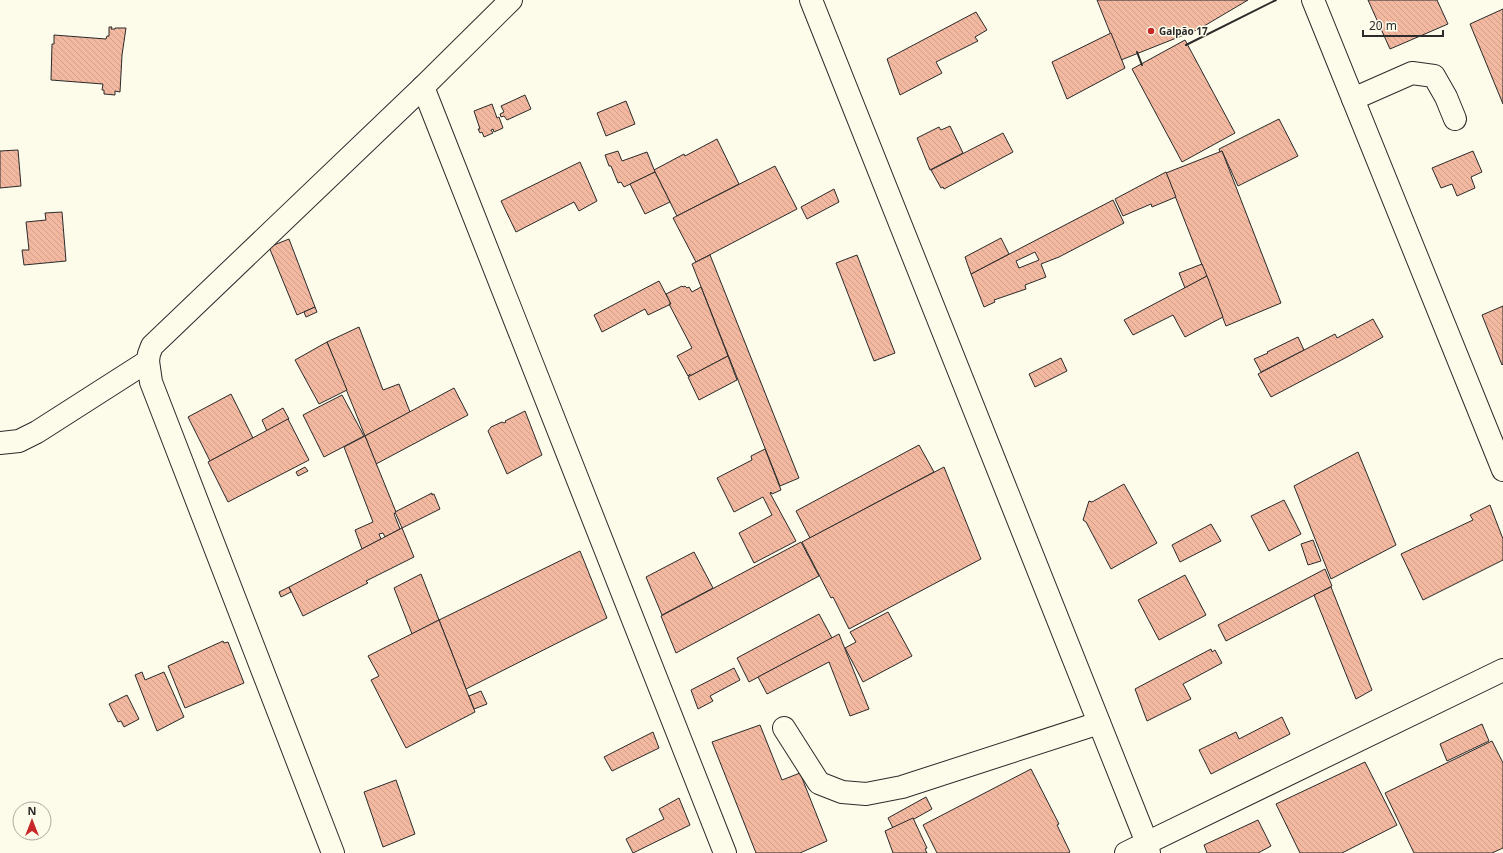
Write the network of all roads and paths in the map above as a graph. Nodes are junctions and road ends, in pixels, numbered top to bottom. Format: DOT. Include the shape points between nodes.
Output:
graph roads {
  1 [pos="511,0"];
  2 [pos="811,0"];
  3 [pos="1313,0"];
  4 [pos="423,87"];
  5 [pos="1353,99"];
  6 [pos="1456,119"];
  7 [pos="148,361"];
  8 [pos="0,443"];
  9 [pos="1503,470"];
  10 [pos="1503,670"];
  11 [pos="1099,723"];
  12 [pos="784,728"];
  13 [pos="1148,848"];
  14 [pos="330,852"];
  15 [pos="725,853"];
  16 [pos="1126,853"];
  1 -- 4 [label="lane"];
  2 -- 11 [label="lane"];
  3 -- 5 [label="lane"];
  4 -- 7 [label="lane" via="152,346"];
  4 -- 15 [label="lane"];
  5 -- 6 [label="lane" via="1412,73 1434,76"];
  5 -- 9 [label="lane"];
  7 -- 8 [label="lane" via="37,432 18,441"];
  7 -- 14 [label="lane" via="151,382"];
  10 -- 13 [label="lane"];
  11 -- 12 [label="lane" via="902,786 866,794 842,792 819,783"];
  11 -- 13 [label="lane"];
  13 -- 16 [label="lane"];
}
